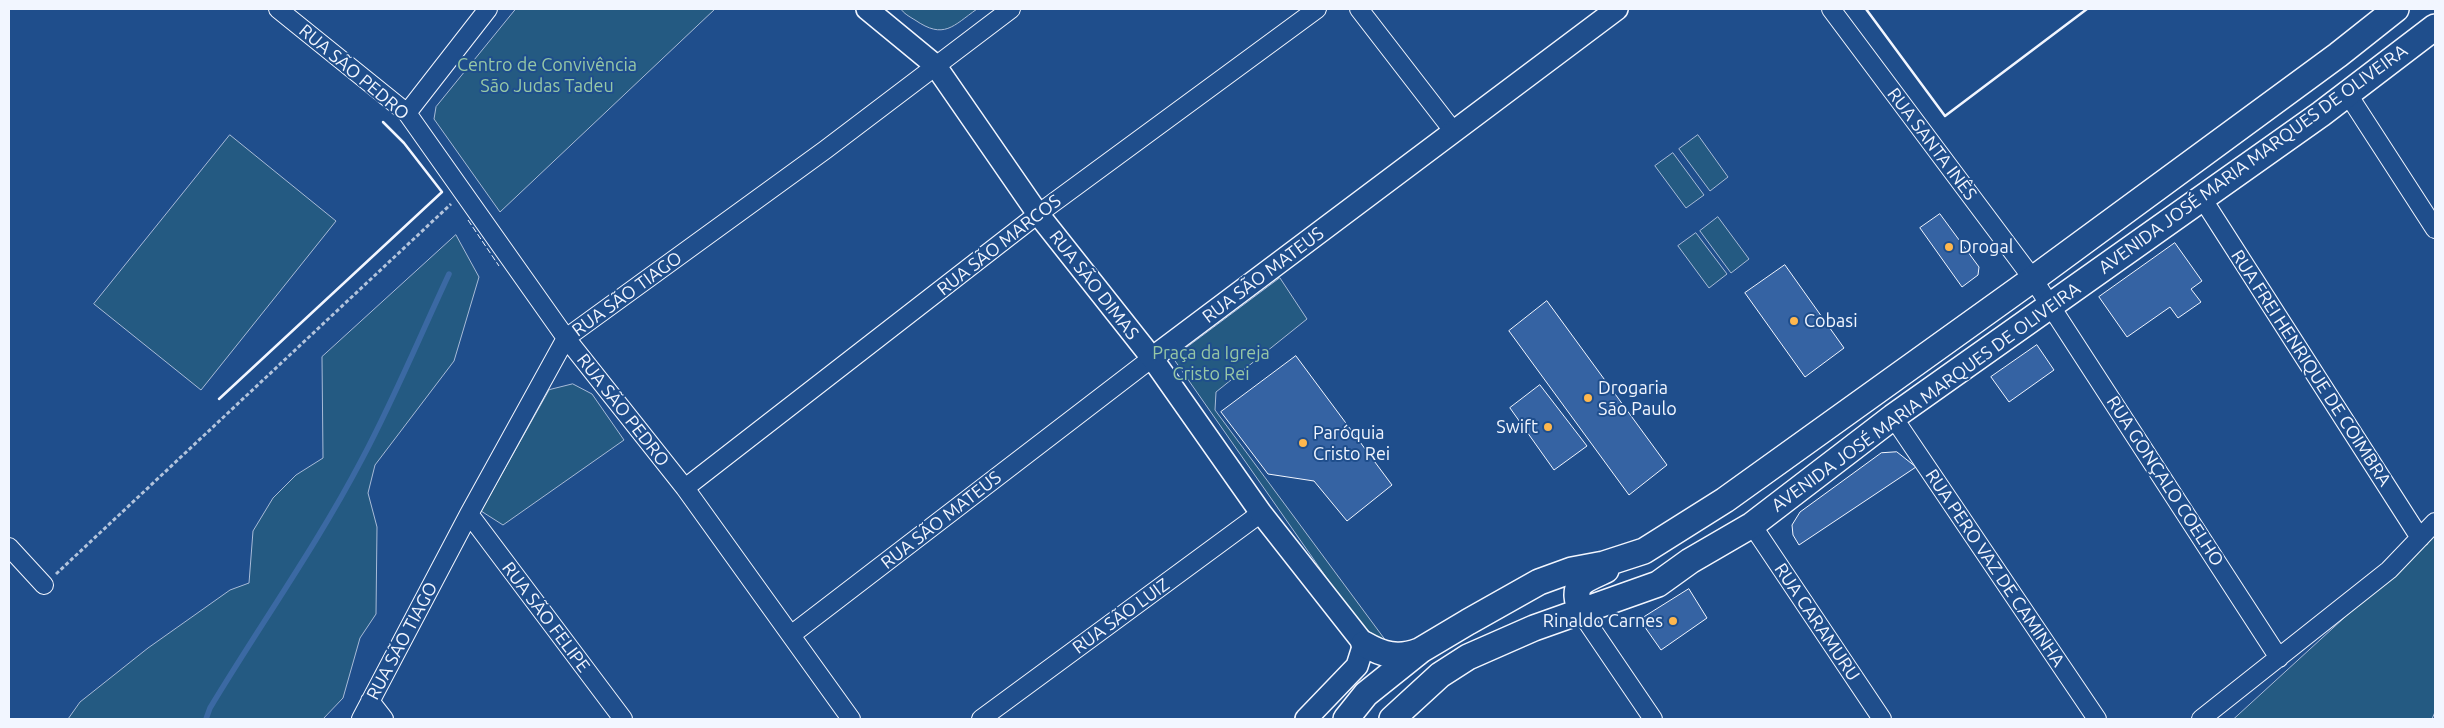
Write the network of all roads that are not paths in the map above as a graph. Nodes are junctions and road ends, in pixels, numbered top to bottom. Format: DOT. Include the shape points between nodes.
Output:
graph roads {
  1 [pos="278,9"];
  2 [pos="488,9"];
  3 [pos="867,9"];
  4 [pos="1011,9"];
  5 [pos="1317,9"];
  6 [pos="1359,9"];
  7 [pos="1618,9"];
  8 [pos="1831,9"];
  9 [pos="2388,9"];
  10 [pos="2396,9"];
  11 [pos="2435,27"];
  12 [pos="2370,28"];
  13 [pos="935,66"];
  14 [pos="2347,93"];
  15 [pos="407,113"];
  16 [pos="1454,132"];
  17 [pos="2202,198"];
  18 [pos="1038,214"];
  19 [pos="2435,230"];
  20 [pos="2034,280"];
  21 [pos="2050,304"];
  22 [pos="566,338"];
  23 [pos="1152,358"];
  24 [pos="1893,417"];
  25 [pos="685,488"];
  26 [pos="1725,500"];
  27 [pos="1261,513"];
  28 [pos="469,514"];
  29 [pos="2435,522"];
  30 [pos="1752,524"];
  31 [pos="2420,538"];
  32 [pos="9,547"];
  33 [pos="1635,555"];
  34 [pos="1690,561"];
  35 [pos="44,585"];
  36 [pos="1581,614"];
  37 [pos="791,635"];
  38 [pos="1364,644"];
  39 [pos="1421,650"];
  40 [pos="2279,658"];
  41 [pos="1368,693"];
  42 [pos="370,701"];
  43 [pos="361,719"];
  44 [pos="384,719"];
  45 [pos="623,719"];
  46 [pos="851,719"];
  47 [pos="981,719"];
  48 [pos="1306,719"];
  49 [pos="1346,719"];
  50 [pos="1392,719"];
  51 [pos="1652,719"];
  52 [pos="1882,719"];
  53 [pos="2098,719"];
  54 [pos="2201,719"];
  1 -- 15 [label="street, RUA SÃO PEDRO"];
  2 -- 15 [label="street"];
  3 -- 13 [label="street, RUA SÃO DIMAS"];
  4 -- 13 [label="street, RUA SÃO TIAGO"];
  5 -- 18 [label="street, RUA SÃO MARCOS"];
  6 -- 16 [label="street"];
  7 -- 16 [label="street, RUA SÃO MATEUS"];
  8 -- 20 [label="street, RUA SANTA INÊS"];
  9 -- 12 [label="main road"];
  10 -- 12 [label="main road"];
  11 -- 14 [label="main road, AVENIDA JOSÉ MARIA MARQUES DE OLIVEIRA"];
  12 -- 20 [label="main road, AVENIDA JOSÉ MARIA MARQUES DE OLIVEIRA"];
  13 -- 18 [label="street, RUA SÃO DIMAS"];
  13 -- 22 [label="street, RUA SÃO TIAGO"];
  14 -- 17 [label="main road, AVENIDA JOSÉ MARIA MARQUES DE OLIVEIRA"];
  14 -- 19 [label="street"];
  15 -- 22 [label="street, RUA SÃO PEDRO"];
  16 -- 23 [label="street, RUA SÃO MATEUS"];
  17 -- 21 [label="main road, AVENIDA JOSÉ MARIA MARQUES DE OLIVEIRA"];
  17 -- 31 [label="street, RUA FREI HENRIQUE DE COIMBRA"];
  18 -- 23 [label="street, RUA SÃO DIMAS"];
  18 -- 25 [label="street, RUA SÃO MARCOS"];
  20 -- 21 [label="street, RUA SANTA INÊS"];
  20 -- 26 [label="main road, AVENIDA JOSÉ MARIA MARQUES DE OLIVEIRA"];
  21 -- 24 [label="main road, AVENIDA JOSÉ MARIA MARQUES DE OLIVEIRA"];
  21 -- 40 [label="street, RUA GONÇALO COELHO"];
  22 -- 25 [label="street, RUA SÃO PEDRO"];
  22 -- 28 [label="street, RUA SÃO TIAGO"];
  23 -- 27 [label="street, RUA SÃO DIMAS"];
  23 -- 37 [label="street, RUA SÃO MATEUS"];
  24 -- 30 [label="main road, AVENIDA JOSÉ MARIA MARQUES DE OLIVEIRA"];
  24 -- 53 [label="street, RUA PERO VAZ DE CAMINHA"];
  25 -- 37 [label="street, RUA SÃO PEDRO"];
  26 -- 33 [label="main road, AVENIDA JOSÉ MARIA MARQUES DE OLIVEIRA"];
  26 -- 34 [label="main road" via="1737,504 1743,513 1702,546"];
  27 -- 38 [label="street, RUA SÃO DIMAS"];
  27 -- 47 [label="street, RUA SÃO LUIZ"];
  28 -- 42 [label="street, RUA SÃO TIAGO"];
  28 -- 45 [label="street, RUA SÃO FELIPE"];
  29 -- 31 [label="street"];
  30 -- 34 [label="main road, AVENIDA JOSÉ MARIA MARQUES DE OLIVEIRA"];
  30 -- 52 [label="street, RUA CARAMURU"];
  31 -- 40 [label="street" via="2389,570"];
  32 -- 35 [label="street"];
  33 -- 36 [label="main road" via="1582,582 1576,592"];
  33 -- 39 [label="main road, AVENIDA JOSÉ MARIA MARQUES DE OLIVEIRA" via="1572,570 1540,582"];
  34 -- 36 [label="main road, AVENIDA JOSÉ MARIA MARQUES DE OLIVEIRA" via="1658,584"];
  36 -- 50 [label="main road, AVENIDA JOSÉ MARIA MARQUES DE OLIVEIRA" via="1534,628 1468,657 1440,675"];
  36 -- 51 [label="street"];
  37 -- 46 [label="street, RUA SÃO PEDRO"];
  38 -- 39 [label="main road" via="1388,655 1409,655"];
  38 -- 41 [label="main road" via="1370,663"];
  38 -- 48 [label="street" via="1357,666"];
  39 -- 41 [label="main road, AVENIDA JOSÉ MARIA MARQUES DE OLIVEIRA"];
  40 -- 54 [label="street"];
  41 -- 49 [label="main road, AVENIDA JOSÉ MARIA MARQUES DE OLIVEIRA"];
  42 -- 43 [label="street, RUA SÃO TIAGO"];
  42 -- 44 [label="street"];
}
